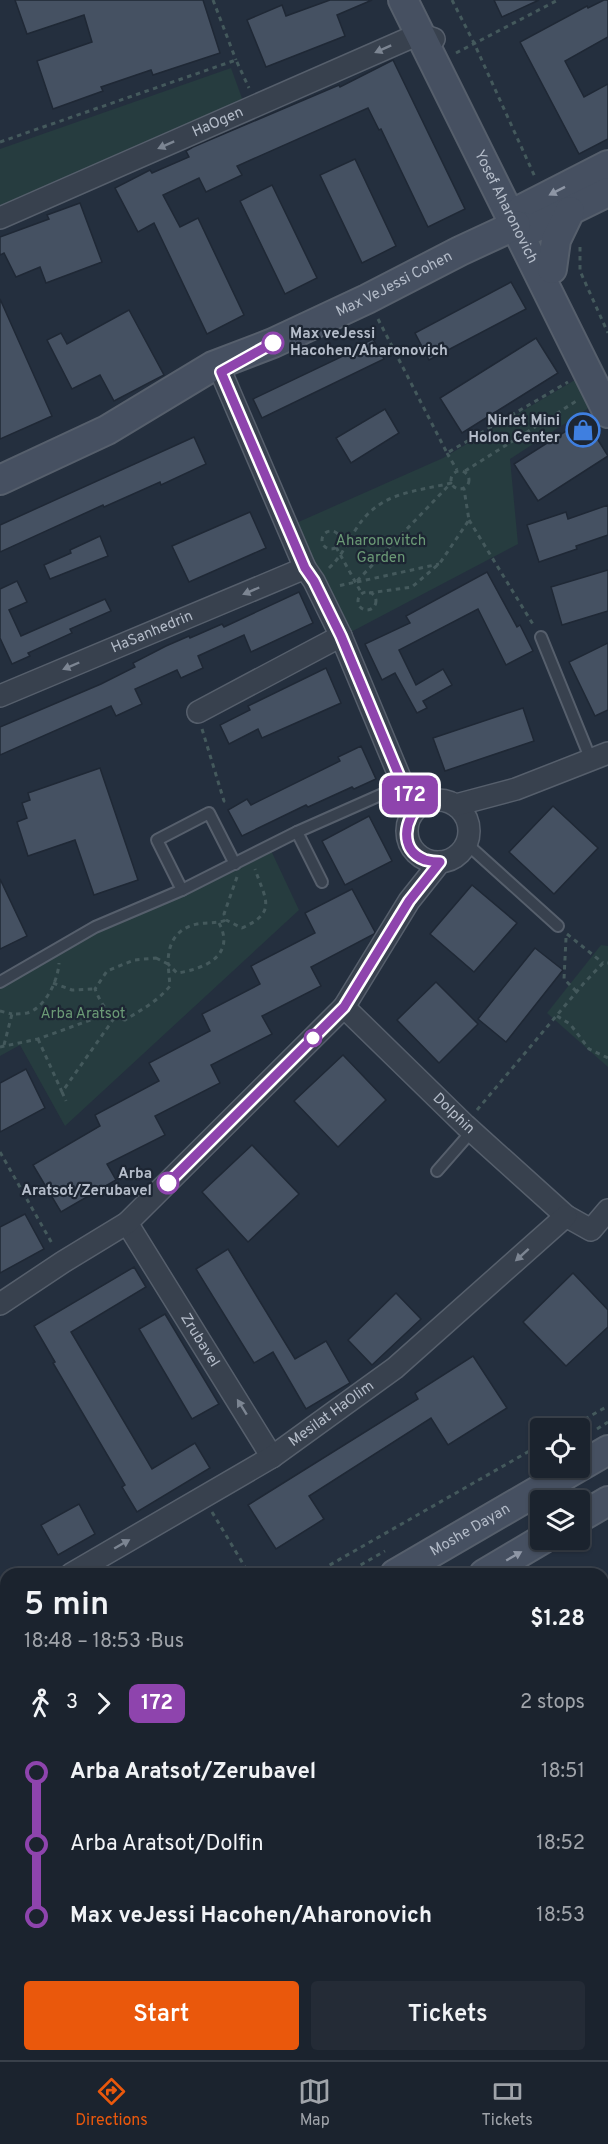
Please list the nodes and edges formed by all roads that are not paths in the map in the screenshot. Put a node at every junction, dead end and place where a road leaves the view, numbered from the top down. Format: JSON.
{"nodes":[{"id":1,"x":403,"y":0,"type":"edge"},
{"id":2,"x":418,"y":0,"type":"edge"},
{"id":3,"x":434,"y":44,"type":"junction"},
{"id":4,"x":608,"y":165,"type":"edge"},
{"id":5,"x":608,"y":192,"type":"edge"},
{"id":6,"x":540,"y":217,"type":"junction"},
{"id":7,"x":0,"y":218,"type":"edge"},
{"id":8,"x":217,"y":369,"type":"junction"},
{"id":9,"x":601,"y":382,"type":"edge"},
{"id":10,"x":0,"y":480,"type":"edge"},
{"id":11,"x":312,"y":580,"type":"junction"},
{"id":12,"x":341,"y":636,"type":"junction"},
{"id":13,"x":541,"y":637,"type":"road end"},
{"id":14,"x":0,"y":696,"type":"edge"},
{"id":15,"x":198,"y":712,"type":"road end"},
{"id":16,"x":599,"y":756,"type":"edge"},
{"id":17,"x":403,"y":785,"type":"junction"},
{"id":18,"x":516,"y":789,"type":"junction"},
{"id":19,"x":422,"y":803,"type":"junction"},
{"id":20,"x":456,"y":805,"type":"junction"},
{"id":21,"x":297,"y":832,"type":"junction"},
{"id":22,"x":467,"y":834,"type":"junction"},
{"id":23,"x":415,"y":853,"type":"junction"},
{"id":24,"x":242,"y":860,"type":"junction"},
{"id":25,"x":440,"y":862,"type":"junction"},
{"id":26,"x":322,"y":882,"type":"dead end"},
{"id":27,"x":182,"y":890,"type":"junction"},
{"id":28,"x":409,"y":901,"type":"junction"},
{"id":29,"x":558,"y":926,"type":"dead end"},
{"id":30,"x":0,"y":982,"type":"edge"},
{"id":31,"x":344,"y":1007,"type":"junction"},
{"id":32,"x":468,"y":1128,"type":"junction"},
{"id":33,"x":438,"y":1171,"type":"dead end"},
{"id":34,"x":608,"y":1210,"type":"edge"},
{"id":35,"x":566,"y":1216,"type":"junction"},
{"id":36,"x":128,"y":1223,"type":"junction"},
{"id":37,"x":0,"y":1304,"type":"edge"},
{"id":38,"x":608,"y":1450,"type":"edge"},
{"id":39,"x":272,"y":1457,"type":"junction"},
{"id":40,"x":608,"y":1502,"type":"edge"},
{"id":41,"x":590,"y":1512,"type":"edge"},
{"id":42,"x":530,"y":1547,"type":"edge"},
{"id":43,"x":81,"y":1568,"type":"edge"},
{"id":44,"x":405,"y":1568,"type":"edge"},
{"id":45,"x":494,"y":1568,"type":"edge"}],
"edges":[{"from":1,"to":3,"type":"street","name":"Yosef Aharonovich"},
{"from":2,"to":3,"type":"street","name":"Yosef Aharonovich"},
{"from":3,"to":6,"type":"street","name":"Yosef Aharonovich"},
{"from":3,"to":7,"type":"street","name":"HaOgen","one_way":true},
{"from":4,"to":6,"type":"street","one_way":true},
{"from":5,"to":6,"type":"street"},
{"from":6,"to":8,"type":"street","name":"Max VeJessi Cohen"},
{"from":6,"to":9,"type":"street","name":"Yosef Aharonovich"},
{"from":6,"to":9,"type":"street","name":"Yosef Aharonovich"},
{"from":8,"to":10,"type":"street","name":"Max VeJessi Cohen"},
{"from":8,"to":11,"type":"street"},
{"from":11,"to":12,"type":"street"},
{"from":11,"to":14,"type":"street","name":"HaSanhedrin","one_way":true},
{"from":12,"to":15,"type":"street"},
{"from":12,"to":17,"type":"street"},
{"from":13,"to":16,"type":"lane"},
{"from":16,"to":18,"type":"street"},
{"from":17,"to":19,"type":"street"},
{"from":17,"to":21,"type":"lane"},
{"from":18,"to":20,"type":"street"},
{"from":18,"to":22,"type":"street"},
{"from":19,"to":20,"type":"street"},
{"from":19,"to":23,"type":"street"},
{"from":20,"to":22,"type":"street"},
{"from":21,"to":24,"type":"lane"},
{"from":21,"to":26,"type":"lane"},
{"from":22,"to":25,"type":"street"},
{"from":22,"to":29,"type":"lane"},
{"from":23,"to":25,"type":"street"},
{"from":23,"to":28,"type":"street"},
{"from":24,"to":27,"type":"lane"},
{"from":24,"to":27,"type":"lane"},
{"from":25,"to":28,"type":"street"},
{"from":27,"to":30,"type":"lane"},
{"from":28,"to":31,"type":"street"},
{"from":31,"to":32,"type":"street","name":"Dolphin"},
{"from":31,"to":36,"type":"street"},
{"from":32,"to":33,"type":"lane"},
{"from":32,"to":35,"type":"street","name":"Dolphin"},
{"from":34,"to":35,"type":"street","name":"Dolphin"},
{"from":35,"to":39,"type":"street","name":"Mesilat HaOlim","one_way":true},
{"from":36,"to":37,"type":"street"},
{"from":39,"to":36,"type":"street","name":"Zrubavel","one_way":true},
{"from":38,"to":44,"type":"street","name":"Moshe Dayan"},
{"from":43,"to":39,"type":"street","name":"Mesilat HaOlim","one_way":true},
{"from":40,"to":41,"type":"street"},
{"from":45,"to":42,"type":"street","one_way":true}]}
